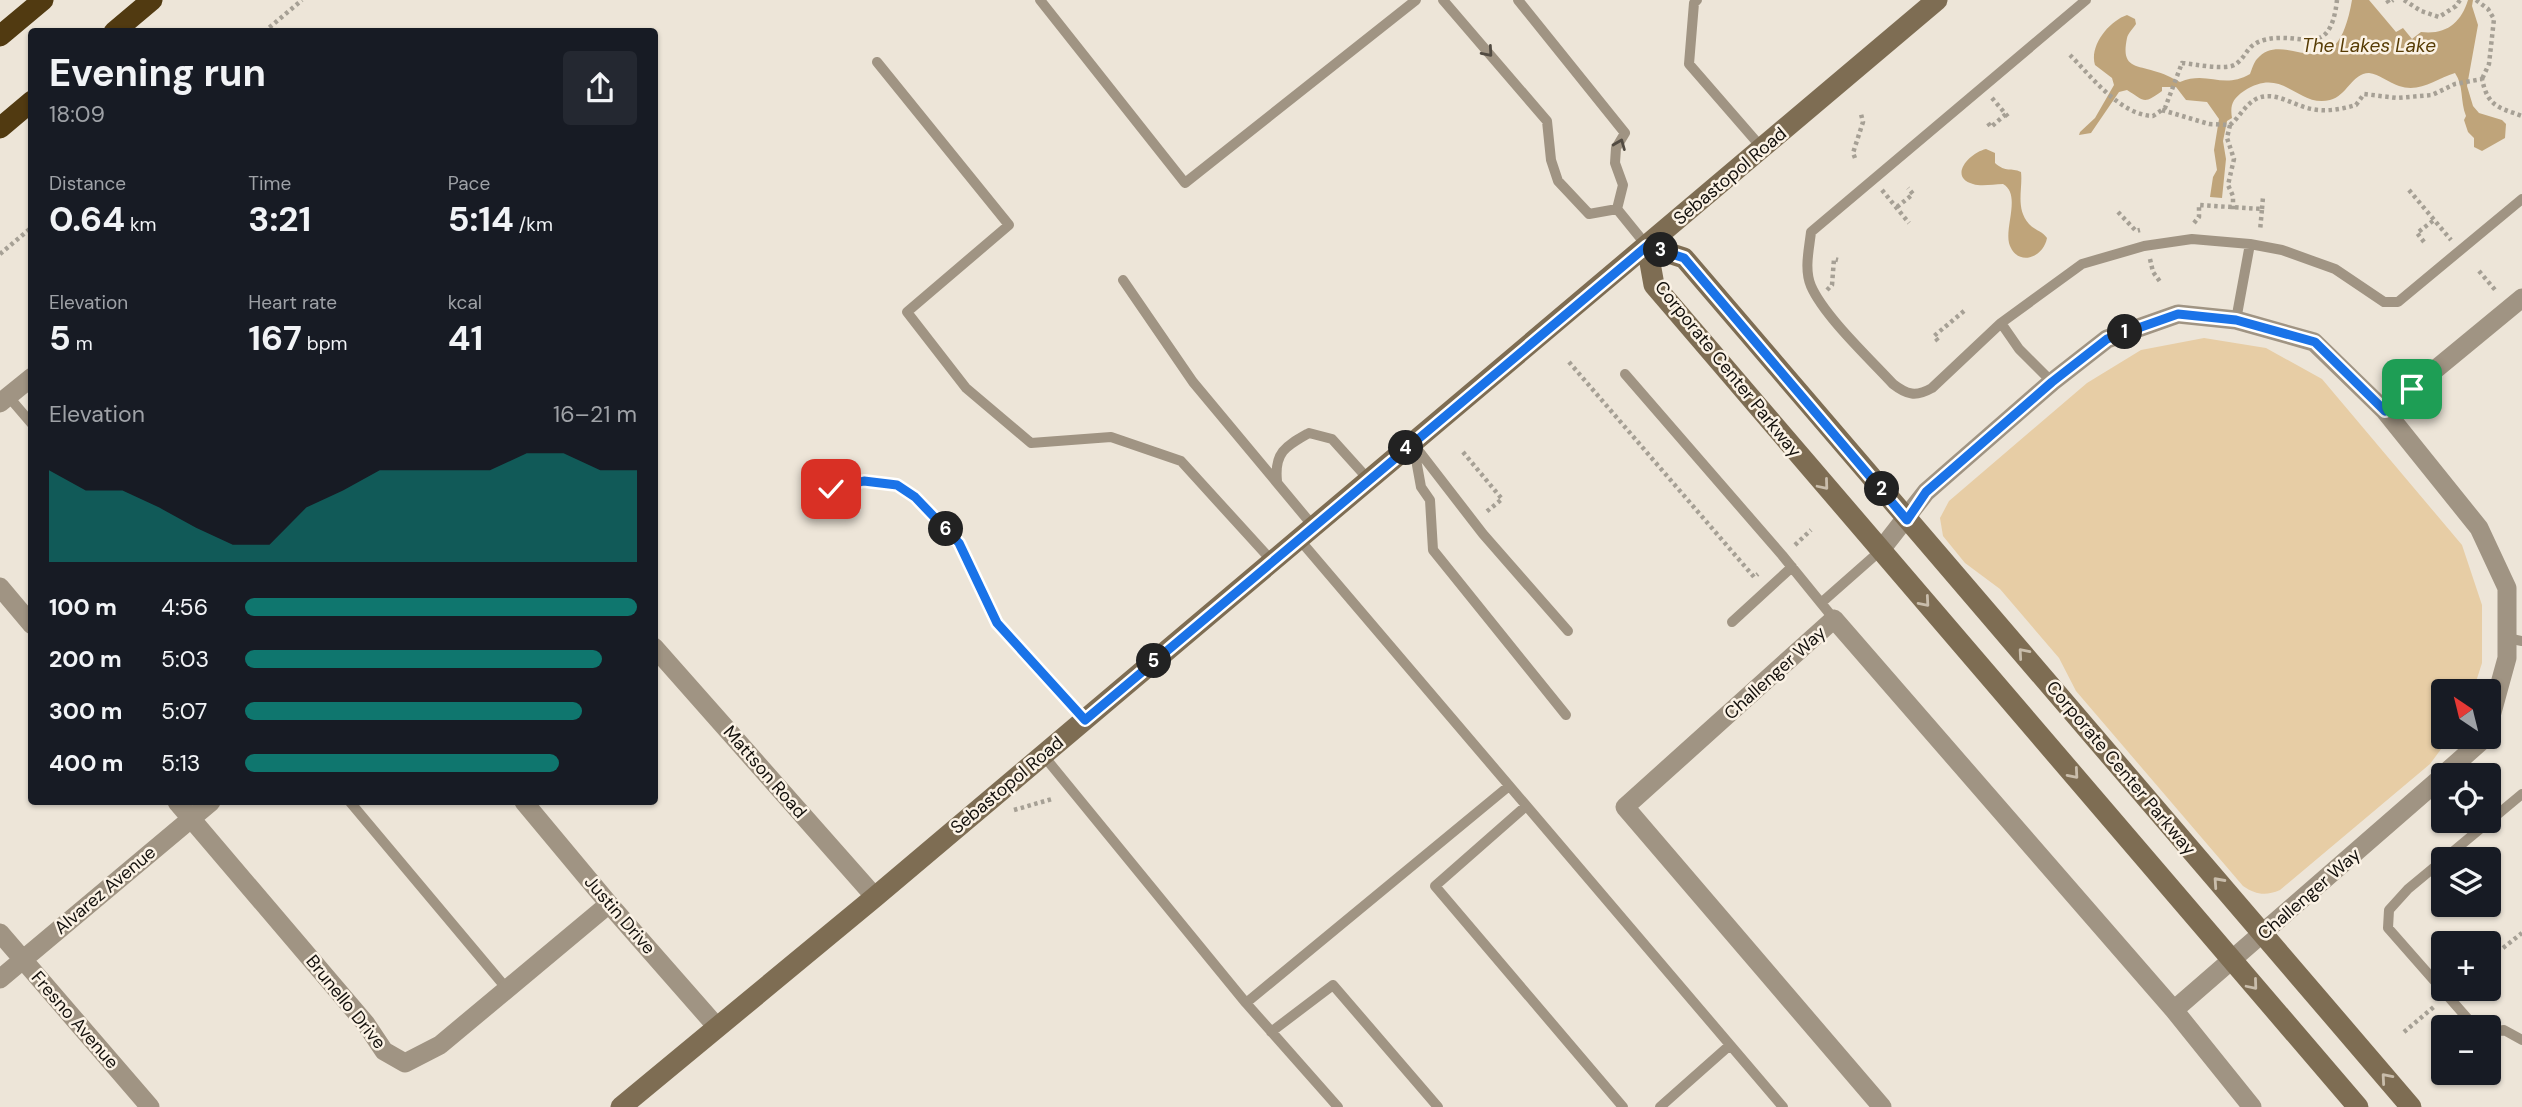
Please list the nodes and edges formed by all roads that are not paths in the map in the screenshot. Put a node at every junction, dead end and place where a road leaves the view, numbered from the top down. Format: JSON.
{"nodes":[{"id":1,"x":43,"y":0,"type":"edge"},
{"id":2,"x":152,"y":0,"type":"edge"},
{"id":3,"x":1040,"y":0,"type":"edge"},
{"id":4,"x":1443,"y":0,"type":"edge"},
{"id":5,"x":1518,"y":0,"type":"edge"},
{"id":6,"x":1697,"y":0,"type":"edge"},
{"id":7,"x":1937,"y":0,"type":"edge"},
{"id":8,"x":2086,"y":0,"type":"edge"},
{"id":9,"x":1407,"y":2,"type":"edge"},
{"id":10,"x":119,"y":28,"type":"edge"},
{"id":11,"x":0,"y":36,"type":"edge"},
{"id":12,"x":877,"y":62,"type":"dead end"},
{"id":13,"x":28,"y":104,"type":"edge"},
{"id":14,"x":0,"y":128,"type":"edge"},
{"id":15,"x":1762,"y":148,"type":"junction"},
{"id":16,"x":2522,"y":199,"type":"edge"},
{"id":17,"x":1617,"y":209,"type":"junction"},
{"id":18,"x":2250,"y":244,"type":"junction"},
{"id":19,"x":1647,"y":246,"type":"junction"},
{"id":20,"x":1122,"y":281,"type":"dead end"},
{"id":21,"x":2522,"y":298,"type":"edge"},
{"id":22,"x":2236,"y":320,"type":"junction"},
{"id":23,"x":2000,"y":323,"type":"junction"},
{"id":24,"x":1625,"y":374,"type":"dead end"},
{"id":25,"x":28,"y":380,"type":"edge"},
{"id":26,"x":2052,"y":382,"type":"junction"},
{"id":27,"x":4,"y":400,"type":"edge"},
{"id":28,"x":2385,"y":411,"type":"junction"},
{"id":29,"x":28,"y":421,"type":"edge"},
{"id":30,"x":1413,"y":443,"type":"junction"},
{"id":31,"x":1369,"y":480,"type":"junction"},
{"id":32,"x":1277,"y":481,"type":"junction"},
{"id":33,"x":831,"y":489,"type":"dead end"},
{"id":34,"x":1907,"y":520,"type":"junction"},
{"id":35,"x":1306,"y":532,"type":"junction"},
{"id":36,"x":1880,"y":551,"type":"junction"},
{"id":37,"x":1272,"y":561,"type":"junction"},
{"id":38,"x":1792,"y":568,"type":"junction"},
{"id":39,"x":0,"y":587,"type":"edge"},
{"id":40,"x":1821,"y":603,"type":"junction"},
{"id":41,"x":28,"y":620,"type":"edge"},
{"id":42,"x":1834,"y":620,"type":"junction"},
{"id":43,"x":1732,"y":622,"type":"dead end"},
{"id":44,"x":1568,"y":632,"type":"dead end"},
{"id":45,"x":2514,"y":639,"type":"edge"},
{"id":46,"x":658,"y":652,"type":"edge"},
{"id":47,"x":2501,"y":680,"type":"edge"},
{"id":48,"x":1566,"y":715,"type":"dead end"},
{"id":49,"x":1085,"y":720,"type":"junction"},
{"id":50,"x":2472,"y":749,"type":"edge"},
{"id":51,"x":1042,"y":755,"type":"junction"},
{"id":52,"x":2457,"y":763,"type":"edge"},
{"id":53,"x":1509,"y":786,"type":"junction"},
{"id":54,"x":2431,"y":786,"type":"edge"},
{"id":55,"x":2522,"y":794,"type":"edge"},
{"id":56,"x":180,"y":805,"type":"edge"},
{"id":57,"x":207,"y":805,"type":"edge"},
{"id":58,"x":354,"y":805,"type":"edge"},
{"id":59,"x":526,"y":805,"type":"edge"},
{"id":60,"x":1526,"y":806,"type":"junction"},
{"id":61,"x":191,"y":818,"type":"junction"},
{"id":62,"x":2459,"y":847,"type":"edge"},
{"id":63,"x":2431,"y":871,"type":"edge"},
{"id":64,"x":875,"y":897,"type":"junction"},
{"id":65,"x":609,"y":904,"type":"junction"},
{"id":66,"x":0,"y":933,"type":"edge"},
{"id":67,"x":2264,"y":933,"type":"junction"},
{"id":68,"x":22,"y":959,"type":"junction"},
{"id":69,"x":2233,"y":961,"type":"junction"},
{"id":70,"x":0,"y":979,"type":"edge"},
{"id":71,"x":508,"y":989,"type":"junction"},
{"id":72,"x":1246,"y":1003,"type":"junction"},
{"id":73,"x":2174,"y":1010,"type":"junction"},
{"id":74,"x":2464,"y":1015,"type":"edge"},
{"id":75,"x":717,"y":1027,"type":"junction"},
{"id":76,"x":1271,"y":1031,"type":"junction"},
{"id":77,"x":2501,"y":1031,"type":"edge"},
{"id":78,"x":2522,"y":1040,"type":"edge"},
{"id":79,"x":1730,"y":1045,"type":"junction"},
{"id":80,"x":150,"y":1107,"type":"edge"},
{"id":81,"x":621,"y":1107,"type":"edge"},
{"id":82,"x":1338,"y":1107,"type":"edge"},
{"id":83,"x":1438,"y":1107,"type":"edge"},
{"id":84,"x":1623,"y":1107,"type":"edge"},
{"id":85,"x":1660,"y":1107,"type":"edge"},
{"id":86,"x":1783,"y":1107,"type":"edge"},
{"id":87,"x":1882,"y":1107,"type":"edge"},
{"id":88,"x":2252,"y":1107,"type":"edge"},
{"id":89,"x":2358,"y":1107,"type":"edge"},
{"id":90,"x":2411,"y":1107,"type":"edge"}],
"edges":[{"from":1,"to":11,"type":"highway"},
{"from":2,"to":10,"type":"highway"},
{"from":3,"to":9,"type":"lane"},
{"from":4,"to":17,"type":"lane","one_way":true},
{"from":17,"to":5,"type":"lane","one_way":true},
{"from":6,"to":15,"type":"lane"},
{"from":7,"to":15,"type":"street","name":"Sebastopol Road"},
{"from":8,"to":23,"type":"lane"},
{"from":12,"to":37,"type":"lane"},
{"from":13,"to":14,"type":"highway"},
{"from":15,"to":19,"type":"street","name":"Sebastopol Road"},
{"from":16,"to":18,"type":"lane"},
{"from":17,"to":19,"type":"lane"},
{"from":18,"to":22,"type":"lane"},
{"from":18,"to":23,"type":"lane"},
{"from":19,"to":30,"type":"street","name":"Sebastopol Road"},
{"from":19,"to":34,"type":"street","name":"Corporate Center Parkway"},
{"from":19,"to":36,"type":"street","name":"Corporate Center Parkway","one_way":true},
{"from":20,"to":32,"type":"lane"},
{"from":21,"to":28,"type":"street"},
{"from":22,"to":26,"type":"street"},
{"from":22,"to":28,"type":"street"},
{"from":23,"to":26,"type":"lane"},
{"from":24,"to":38,"type":"lane"},
{"from":25,"to":27,"type":"street"},
{"from":26,"to":34,"type":"street"},
{"from":27,"to":29,"type":"lane"},
{"from":28,"to":45,"type":"street"},
{"from":30,"to":31,"type":"street","name":"Sebastopol Road"},
{"from":30,"to":44,"type":"lane"},
{"from":30,"to":48,"type":"lane"},
{"from":31,"to":32,"type":"lane"},
{"from":31,"to":35,"type":"street","name":"Sebastopol Road"},
{"from":32,"to":35,"type":"lane"},
{"from":33,"to":49,"type":"lane"},
{"from":34,"to":36,"type":"street"},
{"from":67,"to":34,"type":"street","name":"Corporate Center Parkway","one_way":true},
{"from":35,"to":37,"type":"street","name":"Sebastopol Road"},
{"from":35,"to":53,"type":"lane"},
{"from":36,"to":40,"type":"lane"},
{"from":36,"to":69,"type":"street","name":"Corporate Center Parkway","one_way":true},
{"from":37,"to":49,"type":"street","name":"Sebastopol Road"},
{"from":38,"to":40,"type":"lane"},
{"from":38,"to":43,"type":"lane"},
{"from":39,"to":41,"type":"street"},
{"from":40,"to":42,"type":"lane"},
{"from":42,"to":73,"type":"street","name":"Challenger Way"},
{"from":42,"to":87,"type":"street","name":"Challenger Way"},
{"from":45,"to":47,"type":"street"},
{"from":46,"to":64,"type":"street","name":"Mattson Road"},
{"from":49,"to":51,"type":"street","name":"Sebastopol Road"},
{"from":50,"to":52,"type":"street","name":"Challenger Way"},
{"from":51,"to":64,"type":"street","name":"Sebastopol Road"},
{"from":51,"to":72,"type":"lane"},
{"from":53,"to":60,"type":"lane"},
{"from":53,"to":72,"type":"lane"},
{"from":54,"to":67,"type":"street","name":"Challenger Way"},
{"from":55,"to":62,"type":"lane"},
{"from":56,"to":61,"type":"street","name":"Brunello Drive"},
{"from":57,"to":61,"type":"street","name":"Alvarez Avenue"},
{"from":58,"to":71,"type":"lane"},
{"from":59,"to":65,"type":"street","name":"Justin Drive"},
{"from":60,"to":79,"type":"lane"},
{"from":60,"to":84,"type":"lane"},
{"from":61,"to":68,"type":"street","name":"Alvarez Avenue"},
{"from":61,"to":71,"type":"street","name":"Brunello Drive"},
{"from":63,"to":74,"type":"lane"},
{"from":64,"to":75,"type":"street","name":"Sebastopol Road"},
{"from":65,"to":71,"type":"street","name":"Brunello Drive"},
{"from":65,"to":75,"type":"street","name":"Justin Drive"},
{"from":66,"to":68,"type":"street","name":"Fresno Avenue"},
{"from":67,"to":69,"type":"street","name":"Challenger Way"},
{"from":90,"to":67,"type":"street","name":"Corporate Center Parkway","one_way":true},
{"from":68,"to":70,"type":"street","name":"Alvarez Avenue"},
{"from":68,"to":80,"type":"street","name":"Fresno Avenue"},
{"from":69,"to":73,"type":"street","name":"Challenger Way"},
{"from":69,"to":89,"type":"street","name":"Corporate Center Parkway","one_way":true},
{"from":72,"to":76,"type":"lane"},
{"from":73,"to":88,"type":"street","name":"Challenger Way"},
{"from":75,"to":81,"type":"street","name":"Sebastopol Road"},
{"from":76,"to":82,"type":"lane"},
{"from":76,"to":83,"type":"lane"},
{"from":77,"to":78,"type":"lane"},
{"from":79,"to":85,"type":"lane"},
{"from":79,"to":86,"type":"lane"}]}
